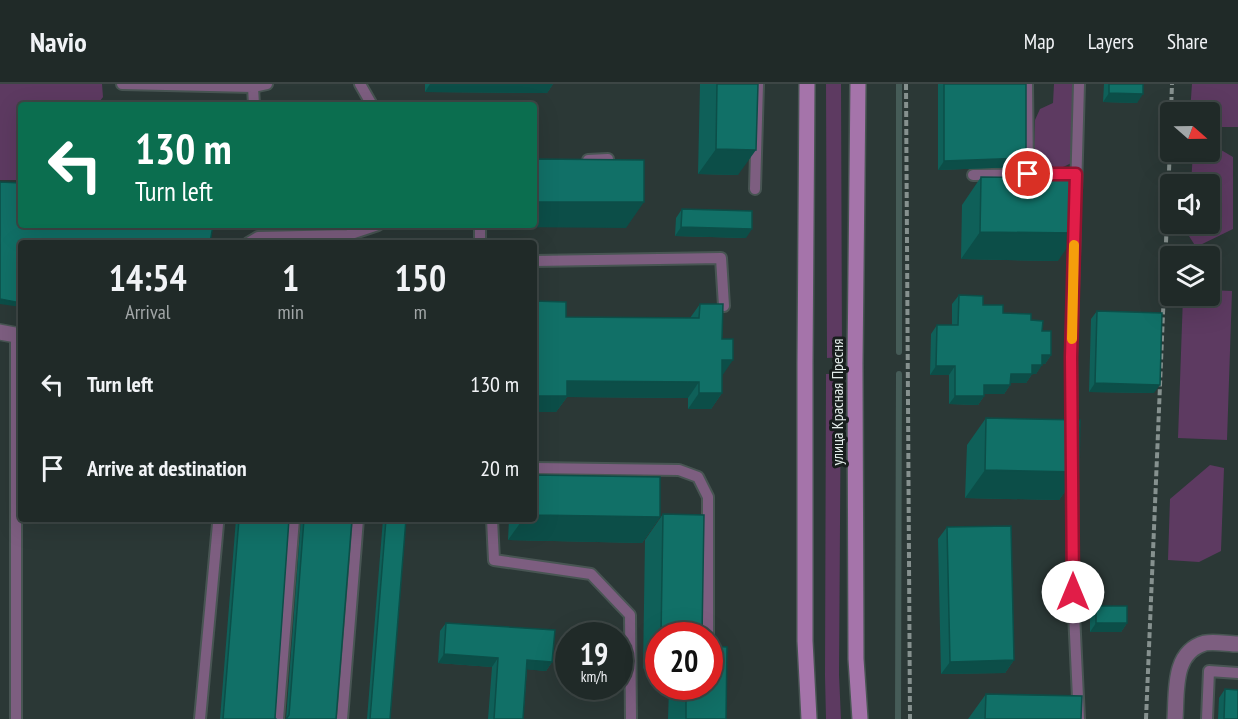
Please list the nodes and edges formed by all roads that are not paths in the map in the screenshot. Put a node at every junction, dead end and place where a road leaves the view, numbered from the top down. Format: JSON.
{"nodes":[{"id":1,"x":122,"y":84,"type":"edge"},
{"id":2,"x":267,"y":84,"type":"edge"},
{"id":3,"x":360,"y":84,"type":"edge"},
{"id":4,"x":758,"y":84,"type":"edge"},
{"id":5,"x":807,"y":84,"type":"edge"},
{"id":6,"x":858,"y":84,"type":"edge"},
{"id":7,"x":1028,"y":84,"type":"edge"},
{"id":8,"x":1079,"y":84,"type":"edge"},
{"id":9,"x":253,"y":87,"type":"junction"},
{"id":10,"x":254,"y":102,"type":"edge"},
{"id":11,"x":370,"y":102,"type":"edge"},
{"id":12,"x":608,"y":159,"type":"edge"},
{"id":13,"x":576,"y":160,"type":"edge"},
{"id":14,"x":1028,"y":174,"type":"junction"},
{"id":15,"x":1076,"y":174,"type":"junction"},
{"id":16,"x":973,"y":175,"type":"dead end"},
{"id":17,"x":755,"y":189,"type":"dead end"},
{"id":18,"x":258,"y":228,"type":"edge"},
{"id":19,"x":369,"y":228,"type":"edge"},
{"id":20,"x":258,"y":237,"type":"junction"},
{"id":21,"x":253,"y":240,"type":"edge"},
{"id":22,"x":537,"y":261,"type":"edge"},
{"id":23,"x":724,"y":306,"type":"edge"},
{"id":24,"x":0,"y":332,"type":"edge"},
{"id":25,"x":18,"y":335,"type":"edge"},
{"id":26,"x":537,"y":468,"type":"edge"},
{"id":27,"x":294,"y":522,"type":"edge"},
{"id":28,"x":358,"y":522,"type":"edge"},
{"id":29,"x":492,"y":522,"type":"edge"},
{"id":30,"x":218,"y":524,"type":"dead end"},
{"id":31,"x":708,"y":622,"type":"edge"},
{"id":32,"x":1238,"y":644,"type":"edge"},
{"id":33,"x":1238,"y":673,"type":"edge"},
{"id":34,"x":16,"y":719,"type":"edge"},
{"id":35,"x":200,"y":719,"type":"edge"},
{"id":36,"x":278,"y":719,"type":"edge"},
{"id":37,"x":342,"y":719,"type":"edge"},
{"id":38,"x":631,"y":719,"type":"edge"},
{"id":39,"x":809,"y":719,"type":"edge"},
{"id":40,"x":860,"y":719,"type":"edge"},
{"id":41,"x":1078,"y":719,"type":"edge"},
{"id":42,"x":1175,"y":719,"type":"edge"},
{"id":43,"x":1207,"y":719,"type":"edge"}],
"edges":[{"from":1,"to":9,"type":"lane"},
{"from":2,"to":9,"type":"lane"},
{"from":3,"to":11,"type":"lane"},
{"from":4,"to":17,"type":"lane"},
{"from":5,"to":39,"type":"street","name":"улица Красная Пресня"},
{"from":6,"to":40,"type":"street","name":"улица Красная Пресня"},
{"from":7,"to":14,"type":"lane"},
{"from":8,"to":15,"type":"lane"},
{"from":9,"to":10,"type":"lane"},
{"from":12,"to":13,"type":"lane"},
{"from":14,"to":15,"type":"lane"},
{"from":14,"to":16,"type":"lane"},
{"from":15,"to":41,"type":"lane"},
{"from":18,"to":20,"type":"lane"},
{"from":19,"to":20,"type":"lane"},
{"from":20,"to":21,"type":"lane"},
{"from":22,"to":23,"type":"lane"},
{"from":24,"to":25,"type":"street"},
{"from":25,"to":34,"type":"lane"},
{"from":26,"to":31,"type":"lane"},
{"from":27,"to":36,"type":"lane"},
{"from":28,"to":37,"type":"lane"},
{"from":29,"to":38,"type":"lane"},
{"from":30,"to":35,"type":"lane"},
{"from":32,"to":42,"type":"street"},
{"from":33,"to":43,"type":"lane"}]}
